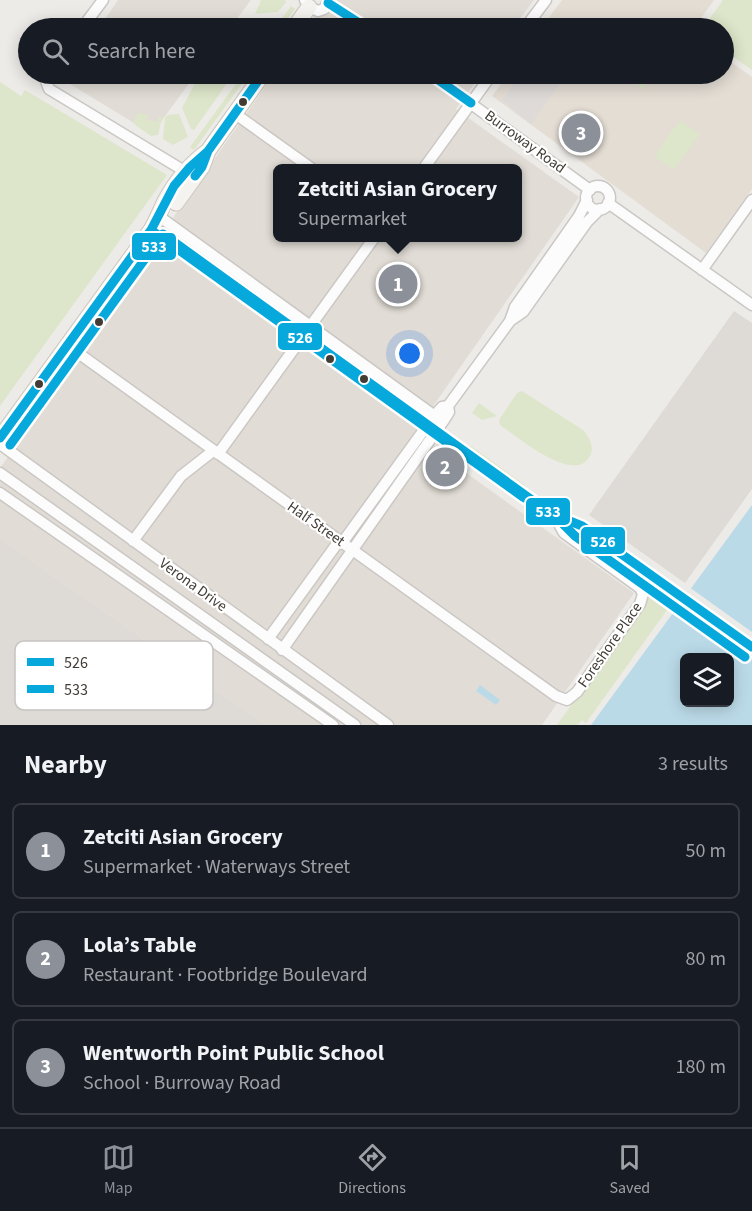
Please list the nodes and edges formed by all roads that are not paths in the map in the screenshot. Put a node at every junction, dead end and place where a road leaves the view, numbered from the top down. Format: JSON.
{"nodes":[{"id":1,"x":103,"y":0,"type":"edge"},
{"id":2,"x":546,"y":0,"type":"edge"},
{"id":3,"x":329,"y":2,"type":"edge"},
{"id":4,"x":307,"y":4,"type":"edge"},
{"id":5,"x":90,"y":18,"type":"edge"},
{"id":6,"x":299,"y":18,"type":"edge"},
{"id":7,"x":352,"y":18,"type":"edge"},
{"id":8,"x":532,"y":18,"type":"edge"},
{"id":9,"x":46,"y":84,"type":"edge"},
{"id":10,"x":256,"y":84,"type":"edge"},
{"id":11,"x":444,"y":84,"type":"edge"},
{"id":12,"x":485,"y":84,"type":"edge"},
{"id":13,"x":471,"y":103,"type":"junction"},
{"id":14,"x":234,"y":113,"type":"junction"},
{"id":15,"x":208,"y":151,"type":"junction"},
{"id":16,"x":304,"y":164,"type":"edge"},
{"id":17,"x":427,"y":164,"type":"edge"},
{"id":18,"x":186,"y":172,"type":"junction"},
{"id":19,"x":588,"y":195,"type":"junction"},
{"id":20,"x":752,"y":201,"type":"edge"},
{"id":21,"x":604,"y":206,"type":"junction"},
{"id":22,"x":155,"y":224,"type":"junction"},
{"id":23,"x":371,"y":242,"type":"edge"},
{"id":24,"x":702,"y":270,"type":"junction"},
{"id":25,"x":752,"y":305,"type":"edge"},
{"id":26,"x":510,"y":321,"type":"junction"},
{"id":27,"x":311,"y":327,"type":"junction"},
{"id":28,"x":302,"y":338,"type":"junction"},
{"id":29,"x":67,"y":345,"type":"junction"},
{"id":30,"x":439,"y":419,"type":"junction"},
{"id":31,"x":431,"y":430,"type":"junction"},
{"id":32,"x":0,"y":438,"type":"edge"},
{"id":33,"x":0,"y":444,"type":"edge"},
{"id":34,"x":215,"y":453,"type":"junction"},
{"id":35,"x":0,"y":473,"type":"edge"},
{"id":36,"x":0,"y":493,"type":"edge"},
{"id":37,"x":133,"y":541,"type":"junction"},
{"id":38,"x":341,"y":542,"type":"junction"},
{"id":39,"x":352,"y":550,"type":"junction"},
{"id":40,"x":121,"y":559,"type":"junction"},
{"id":41,"x":112,"y":571,"type":"junction"},
{"id":42,"x":268,"y":639,"type":"junction"},
{"id":43,"x":212,"y":641,"type":"edge"},
{"id":44,"x":213,"y":642,"type":"edge"},
{"id":45,"x":282,"y":650,"type":"junction"},
{"id":46,"x":265,"y":661,"type":"junction"},
{"id":47,"x":257,"y":673,"type":"junction"},
{"id":48,"x":567,"y":700,"type":"joint"},
{"id":49,"x":333,"y":725,"type":"edge"},
{"id":50,"x":355,"y":725,"type":"edge"},
{"id":51,"x":388,"y":725,"type":"edge"}],
"edges":[{"from":1,"to":5,"type":"street"},
{"from":2,"to":8,"type":"street"},
{"from":3,"to":4,"type":"street"},
{"from":3,"to":7,"type":"street"},
{"from":4,"to":6,"type":"street"},
{"from":9,"to":18,"type":"street"},
{"from":10,"to":14,"type":"street"},
{"from":11,"to":13,"type":"street","name":"Burroway Road"},
{"from":12,"to":13,"type":"street"},
{"from":13,"to":17,"type":"street"},
{"from":13,"to":19,"type":"street","name":"Burroway Road"},
{"from":14,"to":15,"type":"street"},
{"from":14,"to":16,"type":"street"},
{"from":15,"to":18,"type":"street"},
{"from":15,"to":22,"type":"street"},
{"from":18,"to":22,"type":"street"},
{"from":19,"to":21,"type":"street"},
{"from":19,"to":21,"type":"street"},
{"from":19,"to":26,"type":"street"},
{"from":20,"to":24,"type":"street"},
{"from":21,"to":24,"type":"street"},
{"from":21,"to":26,"type":"street"},
{"from":22,"to":27,"type":"street"},
{"from":22,"to":28,"type":"street"},
{"from":22,"to":29,"type":"street"},
{"from":23,"to":27,"type":"street"},
{"from":24,"to":25,"type":"street"},
{"from":26,"to":30,"type":"street"},
{"from":27,"to":28,"type":"street"},
{"from":27,"to":30,"type":"street"},
{"from":28,"to":31,"type":"street"},
{"from":28,"to":34,"type":"street"},
{"from":29,"to":32,"type":"street"},
{"from":29,"to":34,"type":"street","name":"Half Street"},
{"from":30,"to":31,"type":"street"},
{"from":31,"to":38,"type":"street"},
{"from":31,"to":39,"type":"street"},
{"from":31,"to":48,"type":"street","name":"Foreshore Place"},
{"from":33,"to":37,"type":"street","name":"Verona Drive"},
{"from":34,"to":37,"type":"street"},
{"from":34,"to":38,"type":"street","name":"Half Street"},
{"from":35,"to":40,"type":"street","name":"Verona Drive"},
{"from":36,"to":41,"type":"street"},
{"from":37,"to":42,"type":"street","name":"Verona Drive"},
{"from":38,"to":39,"type":"street","name":"Half Street"},
{"from":38,"to":42,"type":"street"},
{"from":39,"to":45,"type":"street"},
{"from":39,"to":48,"type":"street","name":"Half Street"},
{"from":40,"to":41,"type":"street"},
{"from":40,"to":46,"type":"street","name":"Verona Drive"},
{"from":41,"to":43,"type":"street"},
{"from":42,"to":45,"type":"street","name":"Verona Drive"},
{"from":44,"to":47,"type":"street"},
{"from":45,"to":51,"type":"street","name":"Verona Drive"},
{"from":46,"to":47,"type":"street"},
{"from":46,"to":50,"type":"street","name":"Verona Drive"},
{"from":47,"to":49,"type":"street"}]}
